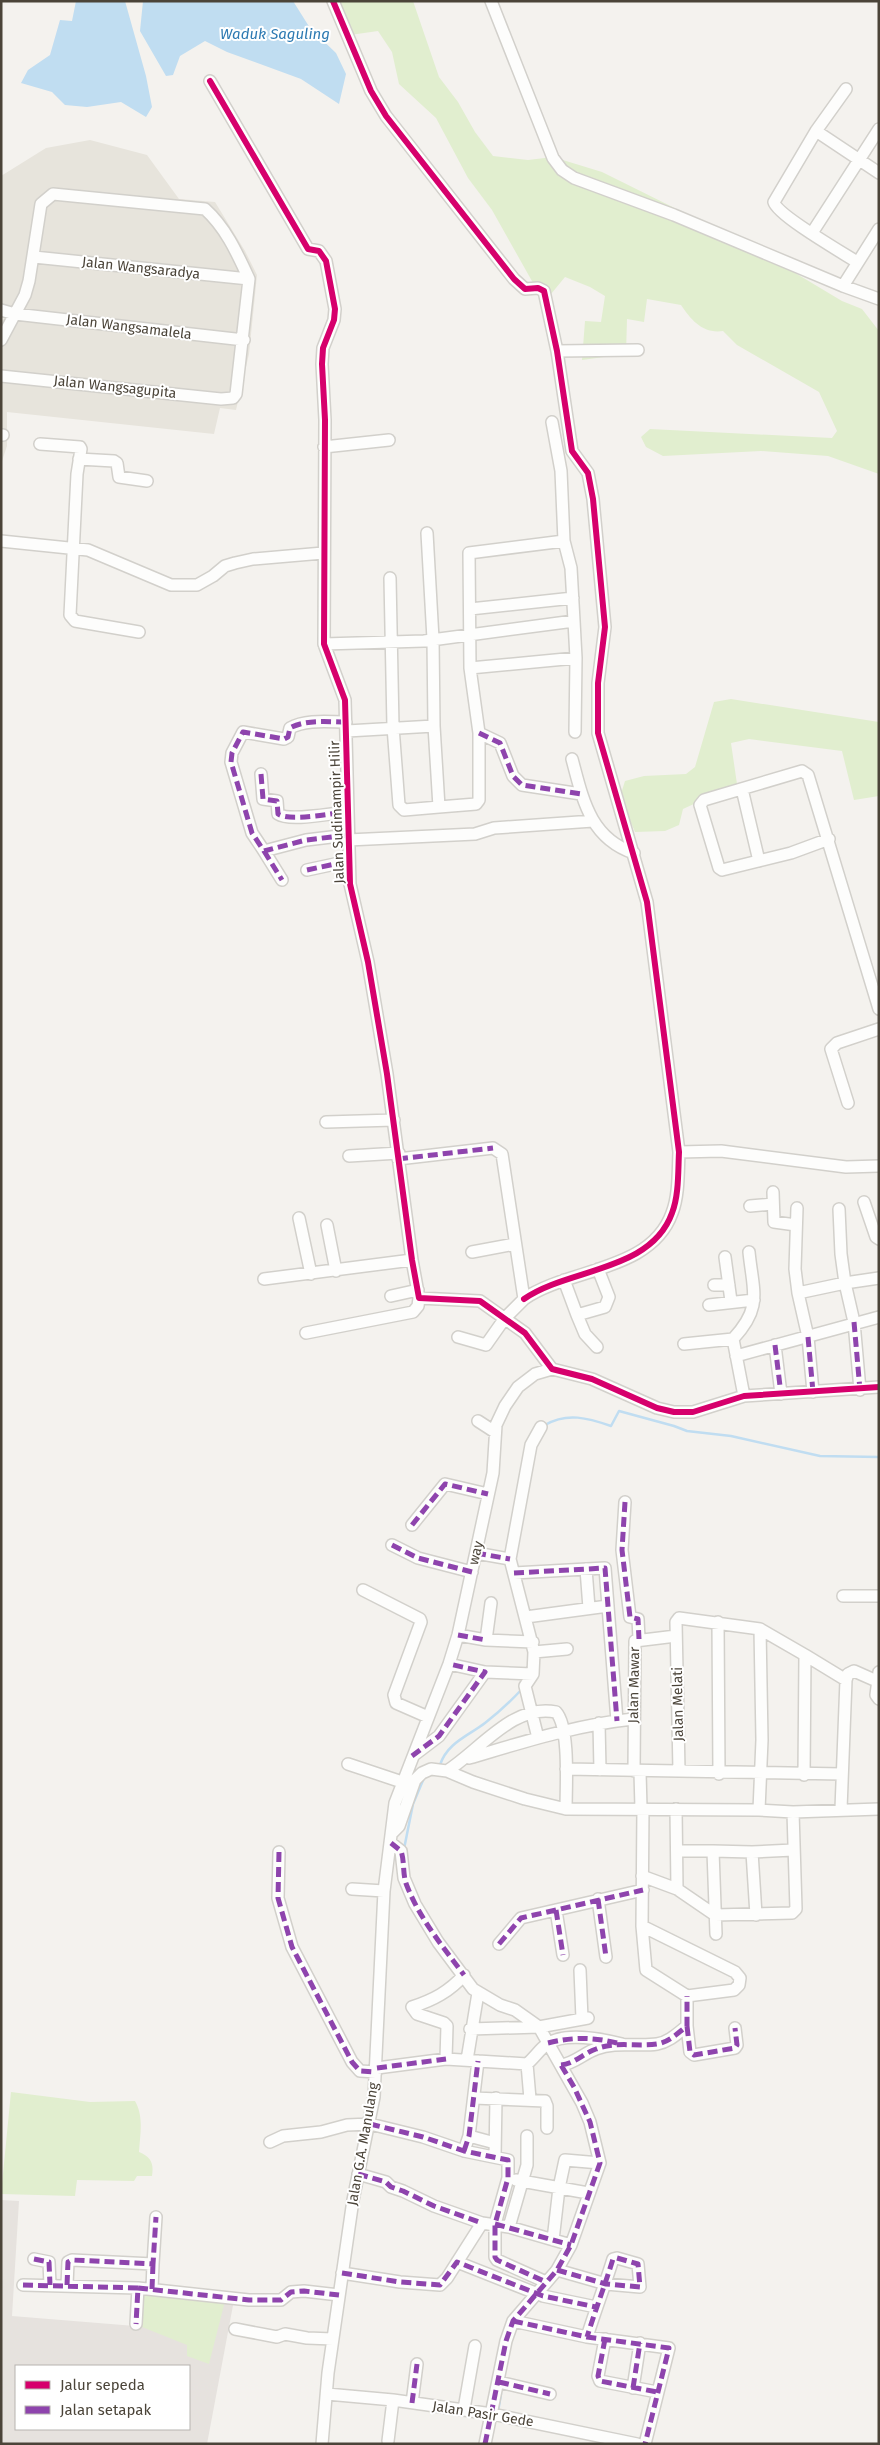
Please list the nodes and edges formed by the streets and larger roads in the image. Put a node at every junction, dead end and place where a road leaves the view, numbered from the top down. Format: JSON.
{"nodes":[{"id":1,"x":333,"y":1,"type":"edge"},
{"id":2,"x":491,"y":1,"type":"edge"},
{"id":3,"x":210,"y":81,"type":"dead end"},
{"id":4,"x":846,"y":89,"type":"dead end"},
{"id":5,"x":879,"y":129,"type":"edge"},
{"id":6,"x":816,"y":131,"type":"junction"},
{"id":7,"x":858,"y":161,"type":"junction"},
{"id":8,"x":879,"y":173,"type":"edge"},
{"id":9,"x":879,"y":230,"type":"edge"},
{"id":10,"x":812,"y":233,"type":"junction"},
{"id":11,"x":34,"y":256,"type":"junction"},
{"id":12,"x":857,"y":262,"type":"junction"},
{"id":13,"x":249,"y":279,"type":"junction"},
{"id":14,"x":843,"y":286,"type":"junction"},
{"id":15,"x":879,"y":299,"type":"edge"},
{"id":16,"x":1,"y":310,"type":"edge"},
{"id":17,"x":15,"y":314,"type":"junction"},
{"id":18,"x":1,"y":340,"type":"edge"},
{"id":19,"x":244,"y":340,"type":"junction"},
{"id":20,"x":557,"y":350,"type":"junction"},
{"id":21,"x":638,"y":350,"type":"dead end"},
{"id":22,"x":1,"y":376,"type":"edge"},
{"id":23,"x":552,"y":422,"type":"dead end"},
{"id":24,"x":388,"y":440,"type":"dead end"},
{"id":25,"x":40,"y":444,"type":"dead end"},
{"id":26,"x":324,"y":447,"type":"junction"},
{"id":27,"x":79,"y":460,"type":"junction"},
{"id":28,"x":147,"y":481,"type":"dead end"},
{"id":29,"x":427,"y":533,"type":"dead end"},
{"id":30,"x":1,"y":541,"type":"edge"},
{"id":31,"x":564,"y":541,"type":"junction"},
{"id":32,"x":73,"y":548,"type":"junction"},
{"id":33,"x":324,"y":553,"type":"junction"},
{"id":34,"x":390,"y":578,"type":"dead end"},
{"id":35,"x":573,"y":598,"type":"junction"},
{"id":36,"x":470,"y":609,"type":"junction"},
{"id":37,"x":574,"y":621,"type":"junction"},
{"id":38,"x":139,"y":632,"type":"dead end"},
{"id":39,"x":470,"y":635,"type":"junction"},
{"id":40,"x":433,"y":639,"type":"junction"},
{"id":41,"x":393,"y":643,"type":"junction"},
{"id":42,"x":324,"y":644,"type":"junction"},
{"id":43,"x":576,"y":658,"type":"junction"},
{"id":44,"x":470,"y":668,"type":"junction"},
{"id":45,"x":346,"y":726,"type":"junction"},
{"id":46,"x":434,"y":726,"type":"junction"},
{"id":47,"x":393,"y":727,"type":"junction"},
{"id":48,"x":575,"y":732,"type":"dead end"},
{"id":49,"x":478,"y":733,"type":"junction"},
{"id":50,"x":572,"y":759,"type":"dead end"},
{"id":51,"x":261,"y":774,"type":"dead end"},
{"id":52,"x":742,"y":789,"type":"junction"},
{"id":53,"x":581,"y":794,"type":"junction"},
{"id":54,"x":439,"y":807,"type":"junction"},
{"id":55,"x":348,"y":812,"type":"junction"},
{"id":56,"x":593,"y":821,"type":"junction"},
{"id":57,"x":348,"y":838,"type":"junction"},
{"id":58,"x":829,"y":839,"type":"junction"},
{"id":59,"x":264,"y":851,"type":"junction"},
{"id":60,"x":634,"y":854,"type":"junction"},
{"id":61,"x":350,"y":861,"type":"junction"},
{"id":62,"x":759,"y":861,"type":"junction"},
{"id":63,"x":307,"y":870,"type":"dead end"},
{"id":64,"x":282,"y":880,"type":"dead end"},
{"id":65,"x":879,"y":1009,"type":"edge"},
{"id":66,"x":879,"y":1029,"type":"edge"},
{"id":67,"x":848,"y":1103,"type":"dead end"},
{"id":68,"x":394,"y":1120,"type":"junction"},
{"id":69,"x":326,"y":1122,"type":"dead end"},
{"id":70,"x":679,"y":1152,"type":"junction"},
{"id":71,"x":349,"y":1156,"type":"dead end"},
{"id":72,"x":398,"y":1156,"type":"junction"},
{"id":73,"x":879,"y":1166,"type":"edge"},
{"id":74,"x":773,"y":1192,"type":"dead end"},
{"id":75,"x":864,"y":1202,"type":"dead end"},
{"id":76,"x":773,"y":1204,"type":"junction"},
{"id":77,"x":750,"y":1206,"type":"dead end"},
{"id":78,"x":797,"y":1208,"type":"dead end"},
{"id":79,"x":839,"y":1209,"type":"dead end"},
{"id":80,"x":299,"y":1218,"type":"dead end"},
{"id":81,"x":327,"y":1225,"type":"dead end"},
{"id":82,"x":796,"y":1225,"type":"junction"},
{"id":83,"x":879,"y":1239,"type":"edge"},
{"id":84,"x":515,"y":1244,"type":"junction"},
{"id":85,"x":472,"y":1252,"type":"dead end"},
{"id":86,"x":749,"y":1252,"type":"dead end"},
{"id":87,"x":725,"y":1257,"type":"dead end"},
{"id":88,"x":412,"y":1260,"type":"junction"},
{"id":89,"x":598,"y":1269,"type":"junction"},
{"id":90,"x":336,"y":1271,"type":"junction"},
{"id":91,"x":311,"y":1274,"type":"junction"},
{"id":92,"x":879,"y":1278,"type":"edge"},
{"id":93,"x":264,"y":1279,"type":"dead end"},
{"id":94,"x":564,"y":1280,"type":"junction"},
{"id":95,"x":845,"y":1283,"type":"junction"},
{"id":96,"x":714,"y":1285,"type":"dead end"},
{"id":97,"x":729,"y":1286,"type":"junction"},
{"id":98,"x":798,"y":1293,"type":"junction"},
{"id":99,"x":419,"y":1294,"type":"junction"},
{"id":100,"x":391,"y":1296,"type":"dead end"},
{"id":101,"x":524,"y":1299,"type":"junction"},
{"id":102,"x":754,"y":1300,"type":"junction"},
{"id":103,"x":731,"y":1301,"type":"junction"},
{"id":104,"x":709,"y":1304,"type":"dead end"},
{"id":105,"x":577,"y":1315,"type":"junction"},
{"id":106,"x":879,"y":1317,"type":"edge"},
{"id":107,"x":505,"y":1318,"type":"junction"},
{"id":108,"x":854,"y":1322,"type":"junction"},
{"id":109,"x":306,"y":1333,"type":"dead end"},
{"id":110,"x":458,"y":1337,"type":"dead end"},
{"id":111,"x":808,"y":1337,"type":"junction"},
{"id":112,"x":733,"y":1339,"type":"junction"},
{"id":113,"x":684,"y":1344,"type":"dead end"},
{"id":114,"x":775,"y":1345,"type":"junction"},
{"id":115,"x":597,"y":1347,"type":"dead end"},
{"id":116,"x":736,"y":1356,"type":"junction"},
{"id":117,"x":552,"y":1369,"type":"junction"},
{"id":118,"x":879,"y":1388,"type":"edge"},
{"id":119,"x":860,"y":1390,"type":"junction"},
{"id":120,"x":813,"y":1392,"type":"junction"},
{"id":121,"x":781,"y":1394,"type":"junction"},
{"id":122,"x":744,"y":1396,"type":"junction"},
{"id":123,"x":478,"y":1421,"type":"dead end"},
{"id":124,"x":541,"y":1426,"type":"dead end"},
{"id":125,"x":495,"y":1432,"type":"junction"},
{"id":126,"x":488,"y":1494,"type":"junction"},
{"id":127,"x":625,"y":1502,"type":"dead end"},
{"id":128,"x":412,"y":1525,"type":"dead end"},
{"id":129,"x":392,"y":1545,"type":"dead end"},
{"id":130,"x":476,"y":1552,"type":"junction"},
{"id":131,"x":510,"y":1559,"type":"junction"},
{"id":132,"x":586,"y":1569,"type":"junction"},
{"id":133,"x":472,"y":1572,"type":"junction"},
{"id":134,"x":514,"y":1573,"type":"junction"},
{"id":135,"x":363,"y":1590,"type":"dead end"},
{"id":136,"x":843,"y":1596,"type":"dead end"},
{"id":137,"x":879,"y":1596,"type":"edge"},
{"id":138,"x":491,"y":1603,"type":"dead end"},
{"id":139,"x":608,"y":1606,"type":"junction"},
{"id":140,"x":589,"y":1608,"type":"junction"},
{"id":141,"x":526,"y":1617,"type":"junction"},
{"id":142,"x":718,"y":1622,"type":"junction"},
{"id":143,"x":760,"y":1629,"type":"junction"},
{"id":144,"x":458,"y":1635,"type":"junction"},
{"id":145,"x":676,"y":1636,"type":"junction"},
{"id":146,"x":639,"y":1639,"type":"junction"},
{"id":147,"x":486,"y":1640,"type":"junction"},
{"id":148,"x":534,"y":1647,"type":"junction"},
{"id":149,"x":567,"y":1649,"type":"dead end"},
{"id":150,"x":805,"y":1655,"type":"junction"},
{"id":151,"x":449,"y":1664,"type":"junction"},
{"id":152,"x":485,"y":1672,"type":"junction"},
{"id":153,"x":533,"y":1674,"type":"junction"},
{"id":154,"x":878,"y":1679,"type":"edge"},
{"id":155,"x":846,"y":1680,"type":"junction"},
{"id":156,"x":879,"y":1699,"type":"edge"},
{"id":157,"x":532,"y":1711,"type":"junction"},
{"id":158,"x":428,"y":1717,"type":"junction"},
{"id":159,"x":633,"y":1719,"type":"junction"},
{"id":160,"x":617,"y":1721,"type":"junction"},
{"id":161,"x":599,"y":1723,"type":"junction"},
{"id":162,"x":563,"y":1730,"type":"junction"},
{"id":163,"x":538,"y":1738,"type":"junction"},
{"id":164,"x":412,"y":1756,"type":"junction"},
{"id":165,"x":465,"y":1759,"type":"junction"},
{"id":166,"x":348,"y":1764,"type":"dead end"},
{"id":167,"x":566,"y":1769,"type":"junction"},
{"id":168,"x":600,"y":1770,"type":"junction"},
{"id":169,"x":446,"y":1771,"type":"junction"},
{"id":170,"x":637,"y":1772,"type":"junction"},
{"id":171,"x":679,"y":1772,"type":"junction"},
{"id":172,"x":719,"y":1774,"type":"junction"},
{"id":173,"x":761,"y":1774,"type":"junction"},
{"id":174,"x":804,"y":1774,"type":"junction"},
{"id":175,"x":842,"y":1774,"type":"junction"},
{"id":176,"x":402,"y":1782,"type":"junction"},
{"id":177,"x":642,"y":1808,"type":"junction"},
{"id":178,"x":566,"y":1809,"type":"junction"},
{"id":179,"x":676,"y":1809,"type":"junction"},
{"id":180,"x":841,"y":1809,"type":"junction"},
{"id":181,"x":879,"y":1809,"type":"edge"},
{"id":182,"x":759,"y":1810,"type":"junction"},
{"id":183,"x":793,"y":1812,"type":"junction"},
{"id":184,"x":391,"y":1838,"type":"junction"},
{"id":185,"x":793,"y":1850,"type":"junction"},
{"id":186,"x":678,"y":1851,"type":"junction"},
{"id":187,"x":713,"y":1851,"type":"junction"},
{"id":188,"x":279,"y":1852,"type":"dead end"},
{"id":189,"x":752,"y":1852,"type":"junction"},
{"id":190,"x":642,"y":1876,"type":"junction"},
{"id":191,"x":352,"y":1889,"type":"dead end"},
{"id":192,"x":643,"y":1890,"type":"junction"},
{"id":193,"x":677,"y":1890,"type":"junction"},
{"id":194,"x":384,"y":1891,"type":"junction"},
{"id":195,"x":598,"y":1899,"type":"junction"},
{"id":196,"x":556,"y":1910,"type":"junction"},
{"id":197,"x":715,"y":1915,"type":"junction"},
{"id":198,"x":756,"y":1915,"type":"junction"},
{"id":199,"x":642,"y":1926,"type":"junction"},
{"id":200,"x":716,"y":1934,"type":"dead end"},
{"id":201,"x":499,"y":1944,"type":"dead end"},
{"id":202,"x":563,"y":1955,"type":"dead end"},
{"id":203,"x":606,"y":1957,"type":"dead end"},
{"id":204,"x":580,"y":1970,"type":"dead end"},
{"id":205,"x":464,"y":1975,"type":"junction"},
{"id":206,"x":478,"y":1993,"type":"junction"},
{"id":207,"x":687,"y":1996,"type":"junction"},
{"id":208,"x":544,"y":2025,"type":"junction"},
{"id":209,"x":687,"y":2026,"type":"junction"},
{"id":210,"x":735,"y":2028,"type":"dead end"},
{"id":211,"x":470,"y":2029,"type":"junction"},
{"id":212,"x":554,"y":2042,"type":"junction"},
{"id":213,"x":622,"y":2044,"type":"junction"},
{"id":214,"x":446,"y":2059,"type":"junction"},
{"id":215,"x":472,"y":2060,"type":"junction"},
{"id":216,"x":527,"y":2064,"type":"junction"},
{"id":217,"x":562,"y":2065,"type":"junction"},
{"id":218,"x":377,"y":2070,"type":"junction"},
{"id":219,"x":474,"y":2098,"type":"junction"},
{"id":220,"x":496,"y":2098,"type":"junction"},
{"id":221,"x":530,"y":2099,"type":"junction"},
{"id":222,"x":370,"y":2124,"type":"junction"},
{"id":223,"x":547,"y":2128,"type":"dead end"},
{"id":224,"x":469,"y":2136,"type":"junction"},
{"id":225,"x":527,"y":2136,"type":"dead end"},
{"id":226,"x":270,"y":2142,"type":"dead end"},
{"id":227,"x":496,"y":2143,"type":"junction"},
{"id":228,"x":464,"y":2151,"type":"junction"},
{"id":229,"x":496,"y":2157,"type":"junction"},
{"id":230,"x":600,"y":2163,"type":"junction"},
{"id":231,"x":358,"y":2174,"type":"junction"},
{"id":232,"x":508,"y":2178,"type":"junction"},
{"id":233,"x":523,"y":2182,"type":"junction"},
{"id":234,"x":559,"y":2188,"type":"junction"},
{"id":235,"x":588,"y":2193,"type":"junction"},
{"id":236,"x":156,"y":2217,"type":"dead end"},
{"id":237,"x":482,"y":2223,"type":"junction"},
{"id":238,"x":495,"y":2224,"type":"junction"},
{"id":239,"x":509,"y":2227,"type":"junction"},
{"id":240,"x":553,"y":2240,"type":"junction"},
{"id":241,"x":571,"y":2245,"type":"junction"},
{"id":242,"x":34,"y":2259,"type":"dead end"},
{"id":243,"x":457,"y":2262,"type":"junction"},
{"id":244,"x":153,"y":2264,"type":"junction"},
{"id":245,"x":557,"y":2270,"type":"junction"},
{"id":246,"x":342,"y":2272,"type":"junction"},
{"id":247,"x":546,"y":2282,"type":"junction"},
{"id":248,"x":23,"y":2284,"type":"dead end"},
{"id":249,"x":50,"y":2285,"type":"junction"},
{"id":250,"x":67,"y":2285,"type":"junction"},
{"id":251,"x":138,"y":2288,"type":"junction"},
{"id":252,"x":152,"y":2289,"type":"junction"},
{"id":253,"x":339,"y":2295,"type":"junction"},
{"id":254,"x":539,"y":2295,"type":"junction"},
{"id":255,"x":596,"y":2308,"type":"junction"},
{"id":256,"x":517,"y":2322,"type":"junction"},
{"id":257,"x":136,"y":2324,"type":"dead end"},
{"id":258,"x":235,"y":2329,"type":"dead end"},
{"id":259,"x":587,"y":2337,"type":"junction"},
{"id":260,"x":333,"y":2339,"type":"junction"},
{"id":261,"x":605,"y":2339,"type":"junction"},
{"id":262,"x":640,"y":2342,"type":"junction"},
{"id":263,"x":475,"y":2346,"type":"dead end"},
{"id":264,"x":417,"y":2364,"type":"dead end"},
{"id":265,"x":501,"y":2382,"type":"junction"},
{"id":266,"x":633,"y":2388,"type":"junction"},
{"id":267,"x":658,"y":2392,"type":"junction"},
{"id":268,"x":327,"y":2394,"type":"junction"},
{"id":269,"x":550,"y":2394,"type":"dead end"},
{"id":270,"x":393,"y":2400,"type":"junction"},
{"id":271,"x":412,"y":2403,"type":"junction"},
{"id":272,"x":464,"y":2409,"type":"junction"},
{"id":273,"x":492,"y":2414,"type":"junction"},
{"id":274,"x":388,"y":2441,"type":"dead end"},
{"id":275,"x":322,"y":2444,"type":"edge"},
{"id":276,"x":485,"y":2444,"type":"edge"},
{"id":277,"x":638,"y":2444,"type":"edge"},
{"id":278,"x":645,"y":2444,"type":"edge"}],
"edges":[{"from":1,"to":20,"type":"street"},
{"from":2,"to":14,"type":"street"},
{"from":3,"to":26,"type":"street"},
{"from":4,"to":6,"type":"street"},
{"from":5,"to":7,"type":"street"},
{"from":6,"to":7,"type":"street"},
{"from":6,"to":10,"type":"street"},
{"from":7,"to":8,"type":"street"},
{"from":7,"to":10,"type":"street"},
{"from":9,"to":12,"type":"street"},
{"from":10,"to":12,"type":"street"},
{"from":11,"to":13,"type":"street","name":"Jalan Wangsaradya"},
{"from":11,"to":13,"type":"street"},
{"from":11,"to":17,"type":"street"},
{"from":12,"to":14,"type":"street"},
{"from":13,"to":19,"type":"street"},
{"from":14,"to":15,"type":"street"},
{"from":16,"to":17,"type":"street","name":"Jalan Wangsamalela"},
{"from":17,"to":18,"type":"street"},
{"from":17,"to":19,"type":"street","name":"Jalan Wangsamalela"},
{"from":19,"to":22,"type":"street","name":"Jalan Wangsagupita"},
{"from":20,"to":21,"type":"street"},
{"from":20,"to":60,"type":"street"},
{"from":23,"to":31,"type":"street"},
{"from":24,"to":26,"type":"street"},
{"from":25,"to":27,"type":"street"},
{"from":26,"to":33,"type":"street"},
{"from":27,"to":28,"type":"street"},
{"from":27,"to":32,"type":"street"},
{"from":29,"to":40,"type":"street"},
{"from":30,"to":32,"type":"street"},
{"from":31,"to":35,"type":"street"},
{"from":31,"to":36,"type":"street"},
{"from":32,"to":33,"type":"street"},
{"from":32,"to":38,"type":"street"},
{"from":33,"to":42,"type":"street"},
{"from":34,"to":41,"type":"street"},
{"from":35,"to":36,"type":"street"},
{"from":35,"to":37,"type":"street"},
{"from":36,"to":39,"type":"street"},
{"from":37,"to":39,"type":"street"},
{"from":37,"to":43,"type":"street"},
{"from":39,"to":40,"type":"street"},
{"from":39,"to":44,"type":"street"},
{"from":40,"to":41,"type":"street"},
{"from":40,"to":46,"type":"street"},
{"from":41,"to":42,"type":"street"},
{"from":41,"to":47,"type":"street"},
{"from":42,"to":45,"type":"street","name":"Jalan Sudimampir Hilir"},
{"from":43,"to":44,"type":"street"},
{"from":43,"to":48,"type":"street"},
{"from":44,"to":49,"type":"street"},
{"from":45,"to":47,"type":"street"},
{"from":45,"to":55,"type":"street","name":"Jalan Sudimampir Hilir"},
{"from":45,"to":59,"type":"street"},
{"from":46,"to":47,"type":"street"},
{"from":46,"to":54,"type":"street"},
{"from":47,"to":54,"type":"street"},
{"from":49,"to":53,"type":"street"},
{"from":49,"to":54,"type":"street"},
{"from":50,"to":53,"type":"street"},
{"from":51,"to":55,"type":"street"},
{"from":52,"to":58,"type":"street"},
{"from":52,"to":62,"type":"street"},
{"from":52,"to":62,"type":"street"},
{"from":53,"to":56,"type":"street"},
{"from":55,"to":57,"type":"street","name":"Jalan Sudimampir Hilir"},
{"from":56,"to":57,"type":"street"},
{"from":56,"to":60,"type":"street"},
{"from":57,"to":59,"type":"street"},
{"from":57,"to":61,"type":"street","name":"Jalan Sudimampir Hilir"},
{"from":58,"to":62,"type":"street"},
{"from":58,"to":65,"type":"street"},
{"from":59,"to":64,"type":"street"},
{"from":60,"to":70,"type":"street"},
{"from":61,"to":63,"type":"street"},
{"from":61,"to":68,"type":"street","name":"Jalan Sudimampir Hilir"},
{"from":66,"to":67,"type":"street"},
{"from":68,"to":69,"type":"street"},
{"from":68,"to":72,"type":"street","name":"Jalan Sudimampir Hilir"},
{"from":70,"to":73,"type":"street"},
{"from":70,"to":89,"type":"street"},
{"from":71,"to":72,"type":"street"},
{"from":72,"to":84,"type":"street"},
{"from":72,"to":88,"type":"street","name":"Jalan Sudimampir Hilir"},
{"from":74,"to":76,"type":"street"},
{"from":75,"to":83,"type":"street"},
{"from":76,"to":77,"type":"street"},
{"from":76,"to":82,"type":"street"},
{"from":78,"to":82,"type":"street"},
{"from":79,"to":95,"type":"street"},
{"from":80,"to":91,"type":"street"},
{"from":81,"to":90,"type":"street"},
{"from":82,"to":98,"type":"street"},
{"from":84,"to":85,"type":"street"},
{"from":84,"to":101,"type":"street"},
{"from":86,"to":102,"type":"street"},
{"from":87,"to":97,"type":"street"},
{"from":88,"to":90,"type":"street"},
{"from":88,"to":99,"type":"street","name":"Jalan Sudimampir Hilir"},
{"from":89,"to":94,"type":"street"},
{"from":89,"to":105,"type":"street"},
{"from":90,"to":91,"type":"street"},
{"from":91,"to":93,"type":"street"},
{"from":92,"to":95,"type":"street"},
{"from":94,"to":101,"type":"street"},
{"from":94,"to":105,"type":"street"},
{"from":95,"to":98,"type":"street"},
{"from":95,"to":108,"type":"street"},
{"from":96,"to":97,"type":"street"},
{"from":97,"to":103,"type":"street"},
{"from":98,"to":111,"type":"street"},
{"from":99,"to":100,"type":"street"},
{"from":99,"to":107,"type":"street"},
{"from":99,"to":109,"type":"street"},
{"from":101,"to":107,"type":"street"},
{"from":102,"to":103,"type":"street"},
{"from":102,"to":112,"type":"street"},
{"from":103,"to":104,"type":"street"},
{"from":105,"to":115,"type":"street"},
{"from":106,"to":108,"type":"street"},
{"from":107,"to":110,"type":"street"},
{"from":107,"to":117,"type":"street"},
{"from":108,"to":111,"type":"street"},
{"from":108,"to":119,"type":"street"},
{"from":111,"to":114,"type":"street"},
{"from":111,"to":120,"type":"street"},
{"from":112,"to":113,"type":"street"},
{"from":112,"to":116,"type":"street"},
{"from":114,"to":116,"type":"street"},
{"from":114,"to":121,"type":"street"},
{"from":116,"to":122,"type":"street"},
{"from":117,"to":122,"type":"street"},
{"from":117,"to":125,"type":"street","name":"way"},
{"from":118,"to":119,"type":"street"},
{"from":119,"to":120,"type":"street"},
{"from":120,"to":121,"type":"street"},
{"from":121,"to":122,"type":"street"},
{"from":123,"to":125,"type":"street"},
{"from":124,"to":131,"type":"street"},
{"from":125,"to":126,"type":"street","name":"way"},
{"from":126,"to":128,"type":"street"},
{"from":126,"to":130,"type":"street","name":"way"},
{"from":127,"to":146,"type":"street"},
{"from":129,"to":133,"type":"street"},
{"from":130,"to":131,"type":"street"},
{"from":130,"to":133,"type":"street","name":"way"},
{"from":131,"to":134,"type":"street"},
{"from":132,"to":134,"type":"street"},
{"from":132,"to":139,"type":"street"},
{"from":132,"to":140,"type":"street"},
{"from":133,"to":144,"type":"street","name":"way"},
{"from":134,"to":141,"type":"street"},
{"from":135,"to":158,"type":"street"},
{"from":136,"to":137,"type":"street"},
{"from":138,"to":147,"type":"street"},
{"from":139,"to":140,"type":"street"},
{"from":139,"to":160,"type":"street"},
{"from":140,"to":141,"type":"street"},
{"from":141,"to":148,"type":"street"},
{"from":142,"to":143,"type":"street"},
{"from":142,"to":145,"type":"street"},
{"from":142,"to":172,"type":"street"},
{"from":143,"to":150,"type":"street"},
{"from":143,"to":173,"type":"street"},
{"from":144,"to":147,"type":"street"},
{"from":144,"to":151,"type":"street","name":"way"},
{"from":145,"to":146,"type":"street","name":"Jalan Mawar"},
{"from":145,"to":171,"type":"street","name":"Jalan Melati"},
{"from":146,"to":159,"type":"street","name":"Jalan Mawar"},
{"from":147,"to":148,"type":"street"},
{"from":148,"to":149,"type":"street"},
{"from":148,"to":153,"type":"street"},
{"from":150,"to":155,"type":"street"},
{"from":150,"to":174,"type":"street"},
{"from":151,"to":152,"type":"street"},
{"from":151,"to":158,"type":"street","name":"way"},
{"from":152,"to":153,"type":"street"},
{"from":152,"to":164,"type":"street"},
{"from":153,"to":157,"type":"street"},
{"from":154,"to":155,"type":"street"},
{"from":154,"to":156,"type":"street"},
{"from":155,"to":175,"type":"street"},
{"from":157,"to":162,"type":"street"},
{"from":157,"to":163,"type":"street"},
{"from":157,"to":165,"type":"street"},
{"from":158,"to":164,"type":"street","name":"way"},
{"from":159,"to":160,"type":"street"},
{"from":159,"to":170,"type":"street","name":"Jalan Mawar"},
{"from":160,"to":161,"type":"street"},
{"from":161,"to":162,"type":"street"},
{"from":161,"to":168,"type":"street"},
{"from":162,"to":163,"type":"street"},
{"from":162,"to":167,"type":"street"},
{"from":163,"to":165,"type":"street"},
{"from":164,"to":176,"type":"street","name":"Jalan G.A. Manulang"},
{"from":165,"to":169,"type":"street"},
{"from":166,"to":176,"type":"street"},
{"from":167,"to":168,"type":"street"},
{"from":167,"to":178,"type":"street"},
{"from":168,"to":170,"type":"street"},
{"from":169,"to":178,"type":"street"},
{"from":169,"to":184,"type":"street"},
{"from":170,"to":171,"type":"street"},
{"from":170,"to":177,"type":"street","name":"Jalan Mawar"},
{"from":171,"to":172,"type":"street"},
{"from":172,"to":173,"type":"street"},
{"from":173,"to":174,"type":"street"},
{"from":173,"to":182,"type":"street"},
{"from":174,"to":175,"type":"street"},
{"from":175,"to":180,"type":"street"},
{"from":176,"to":184,"type":"street","name":"Jalan G.A. Manulang"},
{"from":177,"to":178,"type":"street"},
{"from":177,"to":179,"type":"street"},
{"from":177,"to":190,"type":"street","name":"Jalan Mawar"},
{"from":179,"to":182,"type":"street"},
{"from":179,"to":186,"type":"street"},
{"from":180,"to":181,"type":"street"},
{"from":180,"to":183,"type":"street"},
{"from":182,"to":183,"type":"street"},
{"from":183,"to":185,"type":"street"},
{"from":184,"to":194,"type":"street","name":"Jalan G.A. Manulang"},
{"from":184,"to":205,"type":"street"},
{"from":185,"to":189,"type":"street"},
{"from":185,"to":198,"type":"street"},
{"from":186,"to":187,"type":"street"},
{"from":186,"to":193,"type":"street"},
{"from":187,"to":189,"type":"street"},
{"from":187,"to":197,"type":"street"},
{"from":188,"to":218,"type":"street"},
{"from":189,"to":198,"type":"street"},
{"from":190,"to":192,"type":"street","name":"Jalan Mawar"},
{"from":190,"to":193,"type":"street"},
{"from":191,"to":194,"type":"street"},
{"from":192,"to":195,"type":"street"},
{"from":192,"to":199,"type":"street","name":"Jalan Mawar"},
{"from":193,"to":197,"type":"street"},
{"from":194,"to":218,"type":"street","name":"Jalan G.A. Manulang"},
{"from":195,"to":196,"type":"street"},
{"from":195,"to":203,"type":"street"},
{"from":196,"to":201,"type":"street"},
{"from":196,"to":202,"type":"street"},
{"from":197,"to":198,"type":"street"},
{"from":197,"to":200,"type":"street"},
{"from":199,"to":207,"type":"street","name":"Jalan Mawar"},
{"from":199,"to":207,"type":"street"},
{"from":204,"to":208,"type":"street"},
{"from":205,"to":206,"type":"street"},
{"from":205,"to":214,"type":"street"},
{"from":206,"to":208,"type":"street"},
{"from":206,"to":211,"type":"street"},
{"from":207,"to":209,"type":"street"},
{"from":208,"to":211,"type":"street"},
{"from":208,"to":212,"type":"street"},
{"from":209,"to":210,"type":"street"},
{"from":209,"to":213,"type":"street"},
{"from":211,"to":215,"type":"street"},
{"from":212,"to":213,"type":"street"},
{"from":212,"to":216,"type":"street"},
{"from":212,"to":217,"type":"street"},
{"from":213,"to":217,"type":"street"},
{"from":214,"to":215,"type":"street"},
{"from":214,"to":218,"type":"street"},
{"from":215,"to":216,"type":"street"},
{"from":215,"to":219,"type":"street"},
{"from":216,"to":221,"type":"street"},
{"from":217,"to":230,"type":"street"},
{"from":218,"to":222,"type":"street","name":"Jalan G.A. Manulang"},
{"from":219,"to":220,"type":"street"},
{"from":219,"to":224,"type":"street"},
{"from":220,"to":221,"type":"street"},
{"from":220,"to":227,"type":"street"},
{"from":221,"to":223,"type":"street"},
{"from":222,"to":226,"type":"street"},
{"from":222,"to":228,"type":"street"},
{"from":222,"to":231,"type":"street","name":"Jalan G.A. Manulang"},
{"from":224,"to":227,"type":"street"},
{"from":224,"to":228,"type":"street"},
{"from":225,"to":233,"type":"street"},
{"from":227,"to":229,"type":"street"},
{"from":228,"to":229,"type":"street"},
{"from":229,"to":232,"type":"street"},
{"from":230,"to":234,"type":"street"},
{"from":230,"to":235,"type":"street"},
{"from":231,"to":237,"type":"street"},
{"from":231,"to":246,"type":"street","name":"Jalan G.A. Manulang"},
{"from":232,"to":233,"type":"street"},
{"from":232,"to":238,"type":"street"},
{"from":233,"to":234,"type":"street"},
{"from":233,"to":239,"type":"street"},
{"from":234,"to":235,"type":"street"},
{"from":234,"to":240,"type":"street"},
{"from":235,"to":241,"type":"street"},
{"from":236,"to":244,"type":"street"},
{"from":237,"to":238,"type":"street"},
{"from":237,"to":243,"type":"street"},
{"from":238,"to":239,"type":"street"},
{"from":238,"to":247,"type":"street"},
{"from":239,"to":240,"type":"street"},
{"from":240,"to":241,"type":"street"},
{"from":241,"to":245,"type":"street"},
{"from":242,"to":249,"type":"street"},
{"from":243,"to":246,"type":"street"},
{"from":243,"to":254,"type":"street"},
{"from":244,"to":250,"type":"street"},
{"from":244,"to":252,"type":"street"},
{"from":245,"to":247,"type":"street"},
{"from":245,"to":255,"type":"street"},
{"from":246,"to":253,"type":"street","name":"Jalan G.A. Manulang"},
{"from":247,"to":254,"type":"street"},
{"from":248,"to":249,"type":"street"},
{"from":249,"to":250,"type":"street"},
{"from":250,"to":251,"type":"street"},
{"from":251,"to":252,"type":"street"},
{"from":251,"to":257,"type":"street"},
{"from":252,"to":253,"type":"street"},
{"from":253,"to":260,"type":"street","name":"Jalan G.A. Manulang"},
{"from":254,"to":255,"type":"street"},
{"from":254,"to":256,"type":"street"},
{"from":255,"to":259,"type":"street"},
{"from":256,"to":259,"type":"street"},
{"from":256,"to":265,"type":"street"},
{"from":258,"to":260,"type":"street"},
{"from":259,"to":261,"type":"street"},
{"from":260,"to":268,"type":"street","name":"Jalan G.A. Manulang"},
{"from":261,"to":262,"type":"street"},
{"from":261,"to":266,"type":"street"},
{"from":262,"to":266,"type":"street"},
{"from":262,"to":267,"type":"street"},
{"from":263,"to":272,"type":"street"},
{"from":264,"to":271,"type":"street"},
{"from":265,"to":269,"type":"street"},
{"from":265,"to":273,"type":"street"},
{"from":266,"to":267,"type":"street"},
{"from":267,"to":278,"type":"street"},
{"from":268,"to":270,"type":"street","name":"Jalan Pasir Gede"},
{"from":268,"to":275,"type":"street","name":"Jalan G.A. Manulang"},
{"from":270,"to":271,"type":"street","name":"Jalan Pasir Gede"},
{"from":270,"to":274,"type":"street"},
{"from":271,"to":272,"type":"street","name":"Jalan Pasir Gede"},
{"from":272,"to":273,"type":"street","name":"Jalan Pasir Gede"},
{"from":273,"to":276,"type":"street"},
{"from":273,"to":277,"type":"street","name":"Jalan Pasir Gede"}]}
